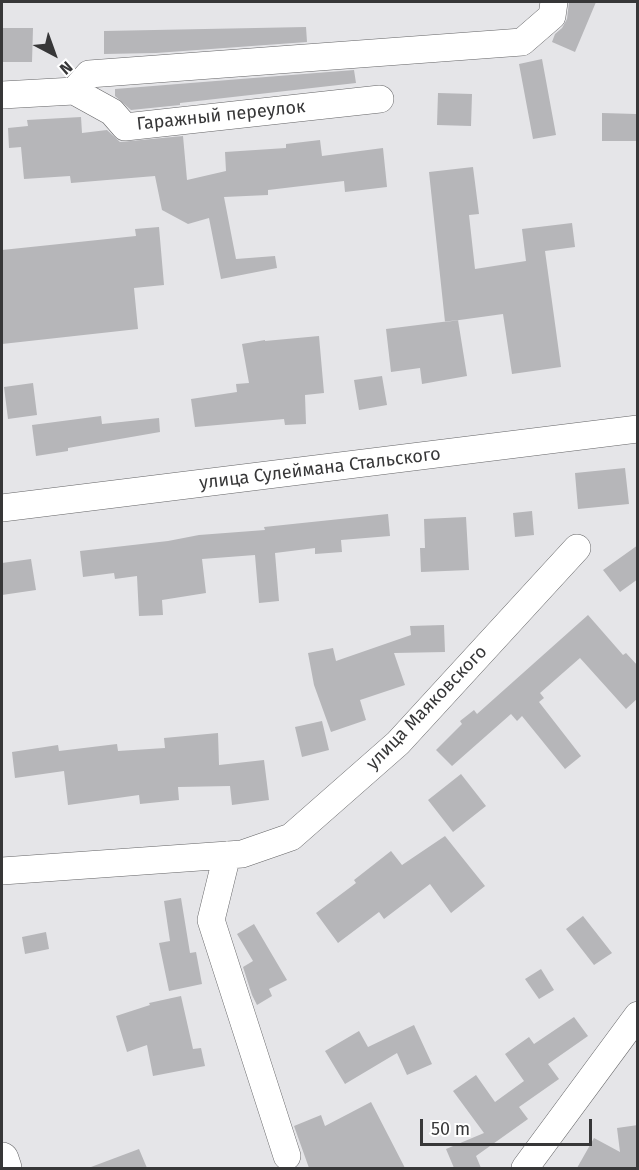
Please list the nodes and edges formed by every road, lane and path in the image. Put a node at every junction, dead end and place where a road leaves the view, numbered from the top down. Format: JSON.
{"nodes":[{"id":1,"x":554,"y":2,"type":"edge"},
{"id":2,"x":74,"y":91,"type":"junction"},
{"id":3,"x":2,"y":95,"type":"edge"},
{"id":4,"x":380,"y":99,"type":"dead end"},
{"id":5,"x":638,"y":429,"type":"edge"},
{"id":6,"x":2,"y":508,"type":"edge"},
{"id":7,"x":577,"y":548,"type":"dead end"},
{"id":8,"x":226,"y":855,"type":"junction"},
{"id":9,"x":2,"y":871,"type":"edge"},
{"id":10,"x":638,"y":1015,"type":"edge"},
{"id":11,"x":287,"y":1156,"type":"dead end"},
{"id":12,"x":2,"y":1159,"type":"edge"},
{"id":13,"x":5,"y":1168,"type":"edge"},
{"id":14,"x":525,"y":1168,"type":"edge"}],
"edges":[{"from":1,"to":2,"type":"street"},
{"from":2,"to":3,"type":"street"},
{"from":2,"to":4,"type":"street","name":"Гаражный переулок"},
{"from":5,"to":6,"type":"street","name":"улица Сулеймана Стальского"},
{"from":7,"to":8,"type":"street","name":"улица Маяковского"},
{"from":8,"to":9,"type":"street","name":"улица Маяковского"},
{"from":8,"to":11,"type":"street"},
{"from":10,"to":14,"type":"street"},
{"from":12,"to":13,"type":"street"}]}
